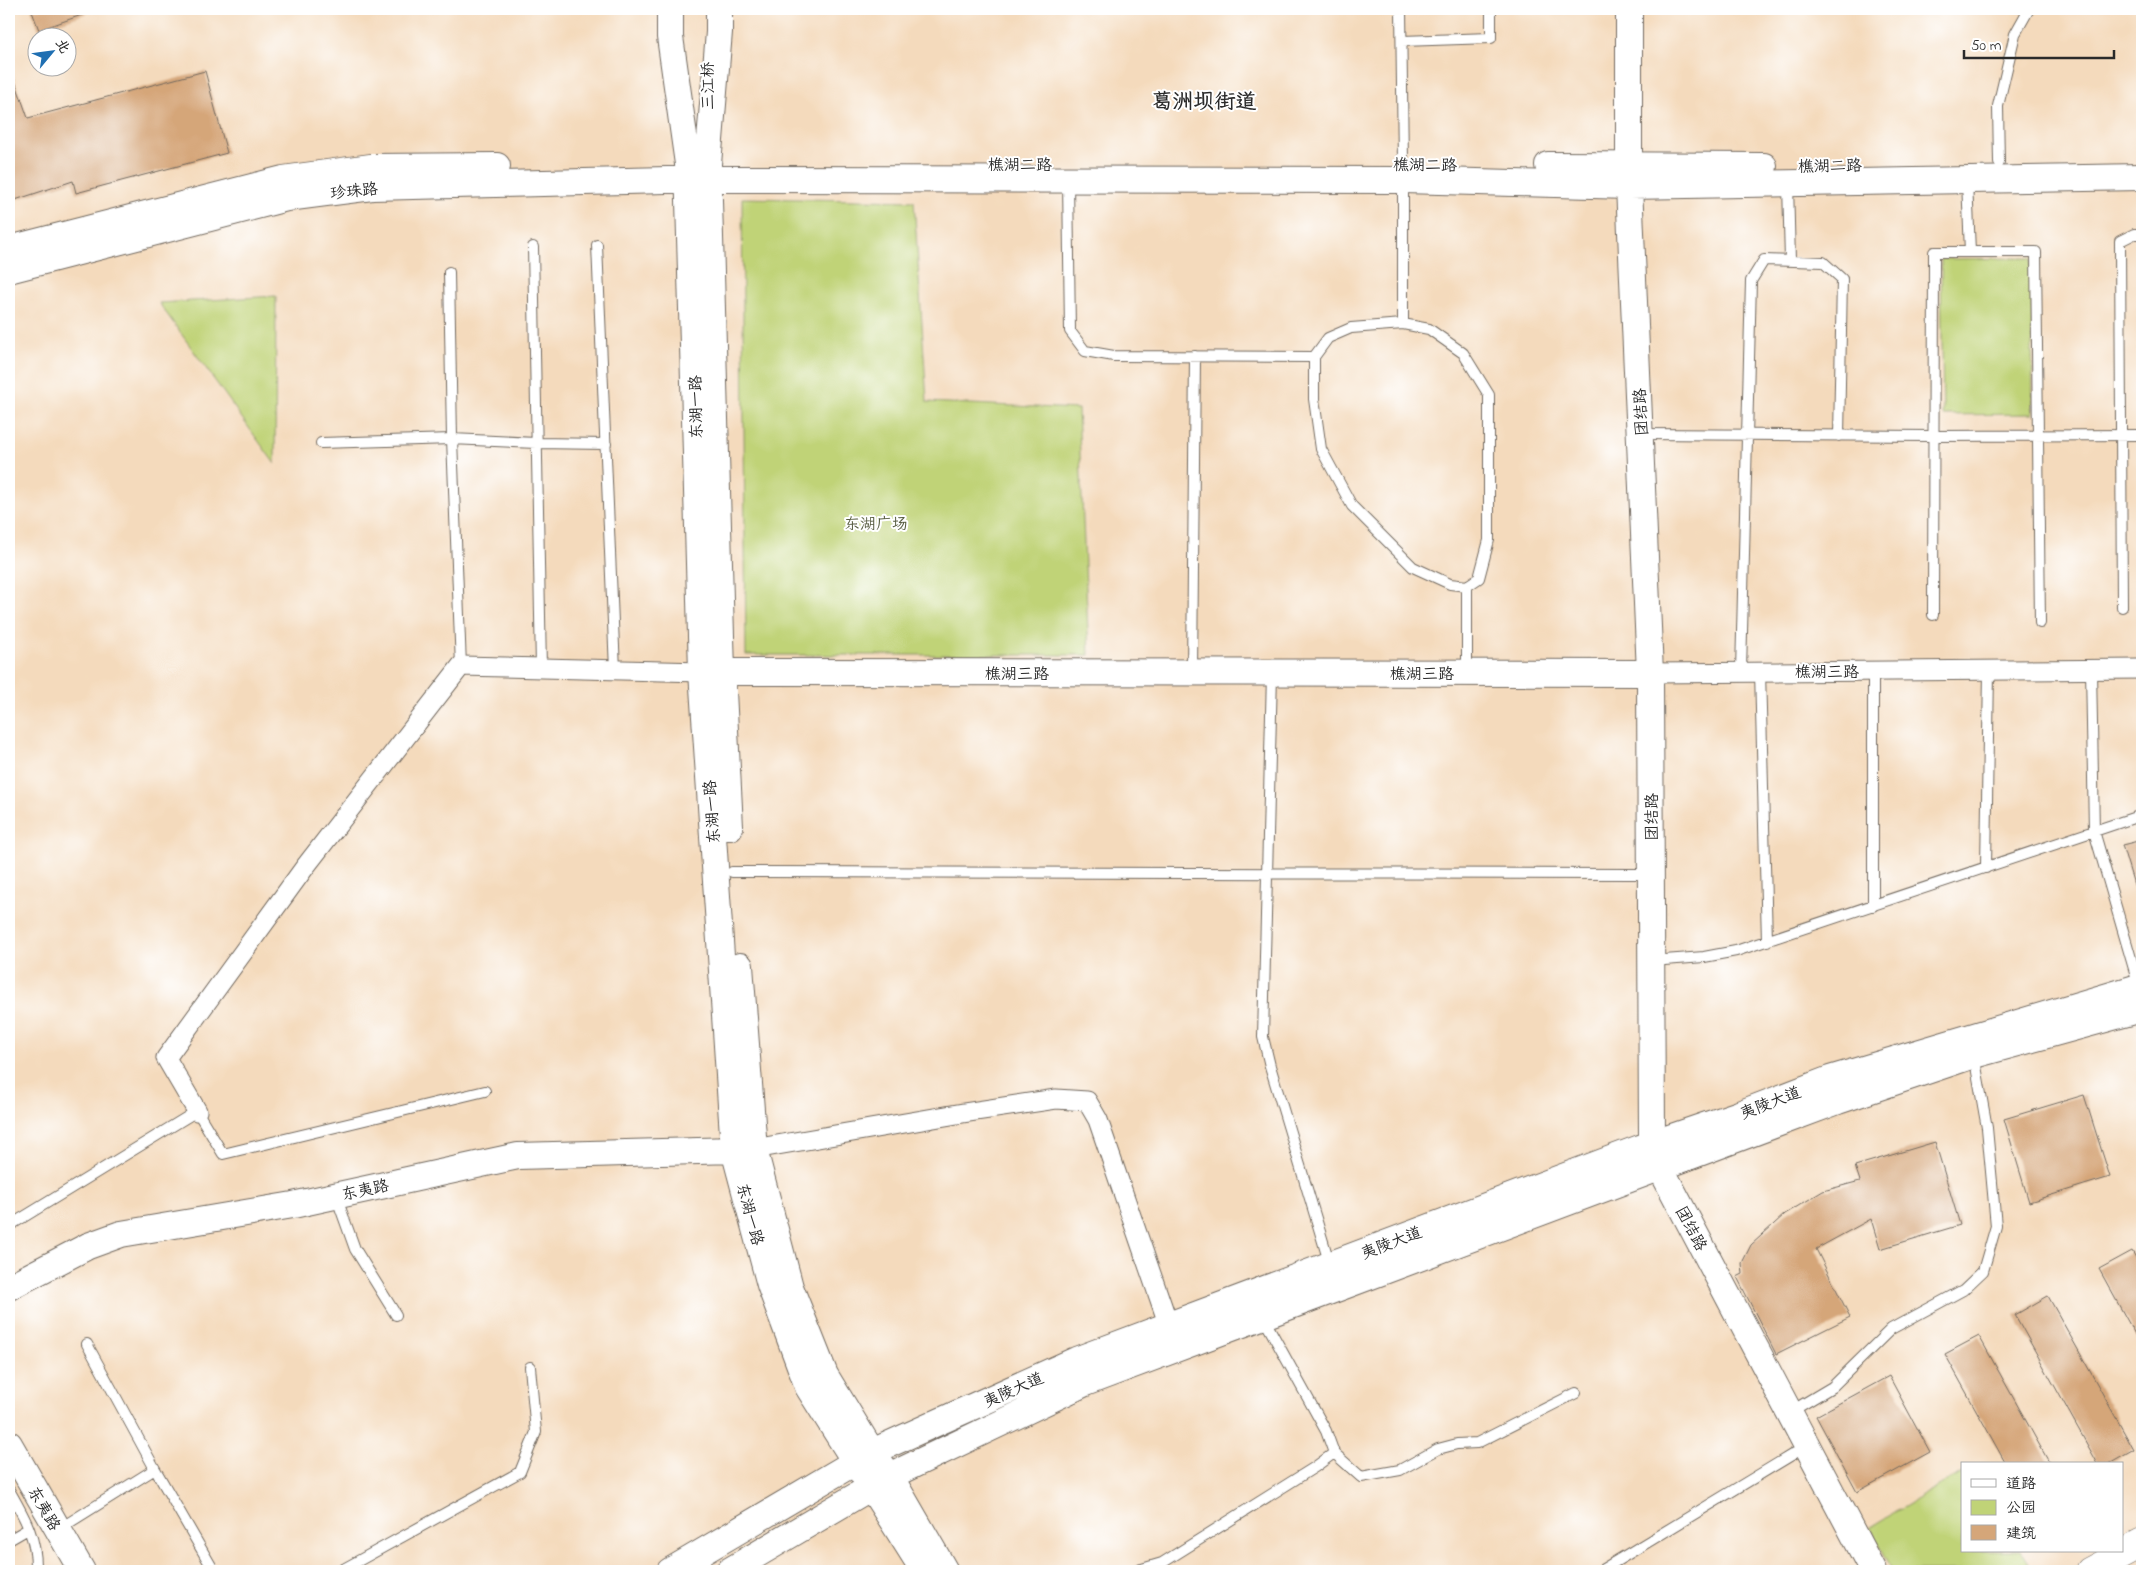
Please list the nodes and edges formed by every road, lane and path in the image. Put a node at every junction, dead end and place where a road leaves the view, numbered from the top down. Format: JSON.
{"nodes":[{"id":1,"x":670,"y":9,"type":"edge"},
{"id":2,"x":687,"y":9,"type":"edge"},
{"id":3,"x":706,"y":9,"type":"edge"},
{"id":4,"x":719,"y":9,"type":"edge"},
{"id":5,"x":1401,"y":9,"type":"edge"},
{"id":6,"x":1490,"y":9,"type":"edge"},
{"id":7,"x":1614,"y":9,"type":"edge"},
{"id":8,"x":1628,"y":9,"type":"edge"},
{"id":9,"x":2029,"y":9,"type":"edge"},
{"id":10,"x":1402,"y":40,"type":"junction"},
{"id":11,"x":2142,"y":160,"type":"edge"},
{"id":12,"x":1999,"y":163,"type":"junction"},
{"id":13,"x":1403,"y":171,"type":"junction"},
{"id":14,"x":698,"y":172,"type":"junction"},
{"id":15,"x":1622,"y":176,"type":"junction"},
{"id":16,"x":2142,"y":176,"type":"edge"},
{"id":17,"x":1068,"y":180,"type":"junction"},
{"id":18,"x":1966,"y":180,"type":"junction"},
{"id":19,"x":1788,"y":184,"type":"junction"},
{"id":20,"x":2142,"y":234,"type":"edge"},
{"id":21,"x":597,"y":246,"type":"dead end"},
{"id":22,"x":533,"y":247,"type":"dead end"},
{"id":23,"x":9,"y":249,"type":"edge"},
{"id":24,"x":1970,"y":252,"type":"junction"},
{"id":25,"x":1790,"y":261,"type":"junction"},
{"id":26,"x":9,"y":270,"type":"edge"},
{"id":27,"x":449,"y":272,"type":"dead end"},
{"id":28,"x":1403,"y":324,"type":"junction"},
{"id":29,"x":1196,"y":356,"type":"junction"},
{"id":30,"x":1314,"y":357,"type":"junction"},
{"id":31,"x":1641,"y":434,"type":"junction"},
{"id":32,"x":1747,"y":435,"type":"junction"},
{"id":33,"x":2121,"y":435,"type":"junction"},
{"id":34,"x":2142,"y":435,"type":"edge"},
{"id":35,"x":1839,"y":436,"type":"junction"},
{"id":36,"x":1933,"y":436,"type":"junction"},
{"id":37,"x":2038,"y":436,"type":"junction"},
{"id":38,"x":452,"y":439,"type":"junction"},
{"id":39,"x":536,"y":443,"type":"junction"},
{"id":40,"x":322,"y":444,"type":"dead end"},
{"id":41,"x":606,"y":444,"type":"junction"},
{"id":42,"x":1467,"y":586,"type":"junction"},
{"id":43,"x":2122,"y":607,"type":"dead end"},
{"id":44,"x":1933,"y":615,"type":"dead end"},
{"id":45,"x":2040,"y":623,"type":"dead end"},
{"id":46,"x":461,"y":666,"type":"junction"},
{"id":47,"x":541,"y":668,"type":"junction"},
{"id":48,"x":2091,"y":669,"type":"junction"},
{"id":49,"x":2142,"y":669,"type":"edge"},
{"id":50,"x":615,"y":670,"type":"junction"},
{"id":51,"x":1873,"y":670,"type":"junction"},
{"id":52,"x":1989,"y":670,"type":"junction"},
{"id":53,"x":1741,"y":671,"type":"junction"},
{"id":54,"x":1760,"y":671,"type":"junction"},
{"id":55,"x":712,"y":672,"type":"junction"},
{"id":56,"x":1643,"y":672,"type":"junction"},
{"id":57,"x":1467,"y":673,"type":"junction"},
{"id":58,"x":1192,"y":674,"type":"junction"},
{"id":59,"x":1272,"y":674,"type":"junction"},
{"id":60,"x":2142,"y":815,"type":"edge"},
{"id":61,"x":2094,"y":831,"type":"junction"},
{"id":62,"x":1986,"y":868,"type":"junction"},
{"id":63,"x":732,"y":872,"type":"junction"},
{"id":64,"x":1268,"y":874,"type":"junction"},
{"id":65,"x":1638,"y":874,"type":"junction"},
{"id":66,"x":1873,"y":906,"type":"junction"},
{"id":67,"x":1767,"y":941,"type":"junction"},
{"id":68,"x":1650,"y":961,"type":"junction"},
{"id":69,"x":2141,"y":994,"type":"edge"},
{"id":70,"x":1974,"y":1055,"type":"junction"},
{"id":71,"x":485,"y":1091,"type":"dead end"},
{"id":72,"x":197,"y":1111,"type":"junction"},
{"id":73,"x":744,"y":1150,"type":"junction"},
{"id":74,"x":1650,"y":1158,"type":"junction"},
{"id":75,"x":336,"y":1196,"type":"junction"},
{"id":76,"x":9,"y":1226,"type":"edge"},
{"id":77,"x":1330,"y":1265,"type":"junction"},
{"id":78,"x":9,"y":1287,"type":"edge"},
{"id":79,"x":396,"y":1315,"type":"dead end"},
{"id":80,"x":1263,"y":1316,"type":"junction"},
{"id":81,"x":1170,"y":1326,"type":"junction"},
{"id":82,"x":87,"y":1344,"type":"dead end"},
{"id":83,"x":530,"y":1367,"type":"dead end"},
{"id":84,"x":1576,"y":1393,"type":"dead end"},
{"id":85,"x":1789,"y":1413,"type":"junction"},
{"id":86,"x":9,"y":1444,"type":"edge"},
{"id":87,"x":1334,"y":1453,"type":"junction"},
{"id":88,"x":1795,"y":1453,"type":"junction"},
{"id":89,"x":864,"y":1457,"type":"junction"},
{"id":90,"x":154,"y":1469,"type":"junction"},
{"id":91,"x":881,"y":1481,"type":"junction"},
{"id":92,"x":9,"y":1490,"type":"edge"},
{"id":93,"x":28,"y":1529,"type":"junction"},
{"id":94,"x":58,"y":1530,"type":"junction"},
{"id":95,"x":9,"y":1540,"type":"edge"},
{"id":96,"x":2142,"y":1542,"type":"edge"},
{"id":97,"x":36,"y":1571,"type":"edge"},
{"id":98,"x":82,"y":1571,"type":"edge"},
{"id":99,"x":214,"y":1571,"type":"edge"},
{"id":100,"x":340,"y":1571,"type":"edge"},
{"id":101,"x":670,"y":1571,"type":"edge"},
{"id":102,"x":729,"y":1571,"type":"edge"},
{"id":103,"x":924,"y":1571,"type":"edge"},
{"id":104,"x":945,"y":1571,"type":"edge"},
{"id":105,"x":1135,"y":1571,"type":"edge"},
{"id":106,"x":1600,"y":1571,"type":"edge"},
{"id":107,"x":1857,"y":1571,"type":"edge"},
{"id":108,"x":1873,"y":1571,"type":"edge"},
{"id":109,"x":2090,"y":1571,"type":"edge"}],
"edges":[{"from":1,"to":14,"type":"main road"},
{"from":2,"to":14,"type":"main road","name":"三江桥"},
{"from":3,"to":14,"type":"main road","name":"三江桥"},
{"from":4,"to":14,"type":"main road"},
{"from":5,"to":10,"type":"lane"},
{"from":6,"to":10,"type":"lane"},
{"from":7,"to":15,"type":"main road","name":"团结路"},
{"from":8,"to":15,"type":"main road","name":"团结路"},
{"from":9,"to":12,"type":"lane"},
{"from":10,"to":13,"type":"lane"},
{"from":11,"to":12,"type":"main road","name":"樵湖二路"},
{"from":12,"to":15,"type":"main road","name":"樵湖二路"},
{"from":13,"to":14,"type":"main road","name":"樵湖二路"},
{"from":13,"to":15,"type":"main road","name":"樵湖二路"},
{"from":13,"to":17,"type":"main road","name":"樵湖二路"},
{"from":13,"to":28,"type":"lane"},
{"from":14,"to":17,"type":"main road","name":"樵湖二路"},
{"from":14,"to":23,"type":"main road","name":"珍珠路"},
{"from":14,"to":26,"type":"main road","name":"珍珠路"},
{"from":14,"to":55,"type":"main road"},
{"from":15,"to":19,"type":"main road","name":"樵湖二路"},
{"from":15,"to":31,"type":"main road","name":"团结路"},
{"from":15,"to":56,"type":"main road","name":"团结路"},
{"from":16,"to":18,"type":"main road","name":"樵湖二路"},
{"from":17,"to":29,"type":"lane"},
{"from":18,"to":19,"type":"main road","name":"樵湖二路"},
{"from":18,"to":24,"type":"lane"},
{"from":19,"to":25,"type":"lane"},
{"from":20,"to":33,"type":"lane"},
{"from":21,"to":41,"type":"lane"},
{"from":22,"to":39,"type":"lane"},
{"from":24,"to":36,"type":"lane"},
{"from":24,"to":37,"type":"lane"},
{"from":25,"to":32,"type":"lane"},
{"from":25,"to":35,"type":"lane"},
{"from":27,"to":38,"type":"lane"},
{"from":28,"to":30,"type":"lane"},
{"from":28,"to":42,"type":"lane"},
{"from":29,"to":30,"type":"lane"},
{"from":29,"to":58,"type":"lane"},
{"from":30,"to":42,"type":"lane"},
{"from":31,"to":32,"type":"lane"},
{"from":31,"to":56,"type":"main road","name":"团结路"},
{"from":32,"to":35,"type":"lane"},
{"from":32,"to":53,"type":"lane"},
{"from":33,"to":34,"type":"lane"},
{"from":33,"to":37,"type":"lane"},
{"from":33,"to":43,"type":"lane"},
{"from":35,"to":36,"type":"lane"},
{"from":36,"to":37,"type":"lane"},
{"from":36,"to":44,"type":"lane"},
{"from":37,"to":45,"type":"lane"},
{"from":38,"to":39,"type":"lane"},
{"from":38,"to":40,"type":"lane"},
{"from":38,"to":46,"type":"lane"},
{"from":39,"to":41,"type":"lane"},
{"from":39,"to":47,"type":"lane"},
{"from":41,"to":50,"type":"lane"},
{"from":42,"to":57,"type":"lane"},
{"from":46,"to":47,"type":"street"},
{"from":46,"to":72,"type":"street"},
{"from":47,"to":50,"type":"street"},
{"from":48,"to":49,"type":"street","name":"樵湖三路"},
{"from":48,"to":52,"type":"street","name":"樵湖三路"},
{"from":48,"to":61,"type":"lane"},
{"from":50,"to":55,"type":"street"},
{"from":51,"to":52,"type":"street","name":"樵湖三路"},
{"from":51,"to":54,"type":"street","name":"樵湖三路"},
{"from":51,"to":66,"type":"lane"},
{"from":52,"to":62,"type":"lane"},
{"from":53,"to":54,"type":"street","name":"樵湖三路"},
{"from":53,"to":56,"type":"street","name":"樵湖三路"},
{"from":54,"to":67,"type":"lane"},
{"from":55,"to":58,"type":"main road","name":"樵湖三路"},
{"from":55,"to":63,"type":"main road"},
{"from":55,"to":73,"type":"main road","name":"东湖一路"},
{"from":56,"to":57,"type":"main road","name":"樵湖三路"},
{"from":56,"to":65,"type":"main road","name":"团结路"},
{"from":56,"to":68,"type":"main road","name":"团结路"},
{"from":57,"to":59,"type":"main road","name":"樵湖三路"},
{"from":58,"to":59,"type":"main road","name":"樵湖三路"},
{"from":59,"to":64,"type":"lane"},
{"from":60,"to":61,"type":"lane"},
{"from":61,"to":62,"type":"lane"},
{"from":61,"to":69,"type":"lane"},
{"from":62,"to":66,"type":"lane"},
{"from":63,"to":64,"type":"lane"},
{"from":63,"to":73,"type":"main road"},
{"from":64,"to":65,"type":"lane"},
{"from":64,"to":77,"type":"lane"},
{"from":65,"to":74,"type":"main road","name":"团结路"},
{"from":66,"to":67,"type":"lane"},
{"from":67,"to":68,"type":"lane"},
{"from":68,"to":74,"type":"main road","name":"团结路"},
{"from":69,"to":70,"type":"main road","name":"夷陵大道"},
{"from":69,"to":74,"type":"main road","name":"夷陵大道"},
{"from":70,"to":74,"type":"main road","name":"夷陵大道"},
{"from":70,"to":85,"type":"lane"},
{"from":71,"to":72,"type":"lane"},
{"from":72,"to":76,"type":"lane"},
{"from":73,"to":75,"type":"main road","name":"东夷路"},
{"from":73,"to":81,"type":"street"},
{"from":73,"to":89,"type":"main road"},
{"from":74,"to":77,"type":"main road","name":"夷陵大道"},
{"from":74,"to":80,"type":"main road","name":"夷陵大道"},
{"from":74,"to":85,"type":"main road","name":"团结路"},
{"from":74,"to":88,"type":"main road","name":"团结路"},
{"from":75,"to":78,"type":"main road","name":"东夷路"},
{"from":75,"to":79,"type":"lane"},
{"from":77,"to":81,"type":"main road","name":"夷陵大道"},
{"from":80,"to":87,"type":"lane"},
{"from":80,"to":91,"type":"main road","name":"夷陵大道"},
{"from":81,"to":89,"type":"main road","name":"夷陵大道"},
{"from":82,"to":90,"type":"lane"},
{"from":83,"to":100,"type":"lane"},
{"from":84,"to":87,"type":"lane"},
{"from":85,"to":108,"type":"main road","name":"团结路"},
{"from":86,"to":94,"type":"main road","name":"东夷路"},
{"from":87,"to":105,"type":"lane"},
{"from":88,"to":106,"type":"lane"},
{"from":88,"to":107,"type":"main road","name":"团结路"},
{"from":89,"to":91,"type":"main road"},
{"from":89,"to":101,"type":"main road","name":"夷陵大道"},
{"from":90,"to":94,"type":"lane"},
{"from":90,"to":99,"type":"lane"},
{"from":91,"to":102,"type":"main road","name":"夷陵大道"},
{"from":91,"to":103,"type":"main road"},
{"from":91,"to":104,"type":"main road"},
{"from":92,"to":93,"type":"lane"},
{"from":93,"to":95,"type":"lane"},
{"from":93,"to":97,"type":"lane"},
{"from":94,"to":98,"type":"main road","name":"东夷路"},
{"from":96,"to":109,"type":"main road"}]}
